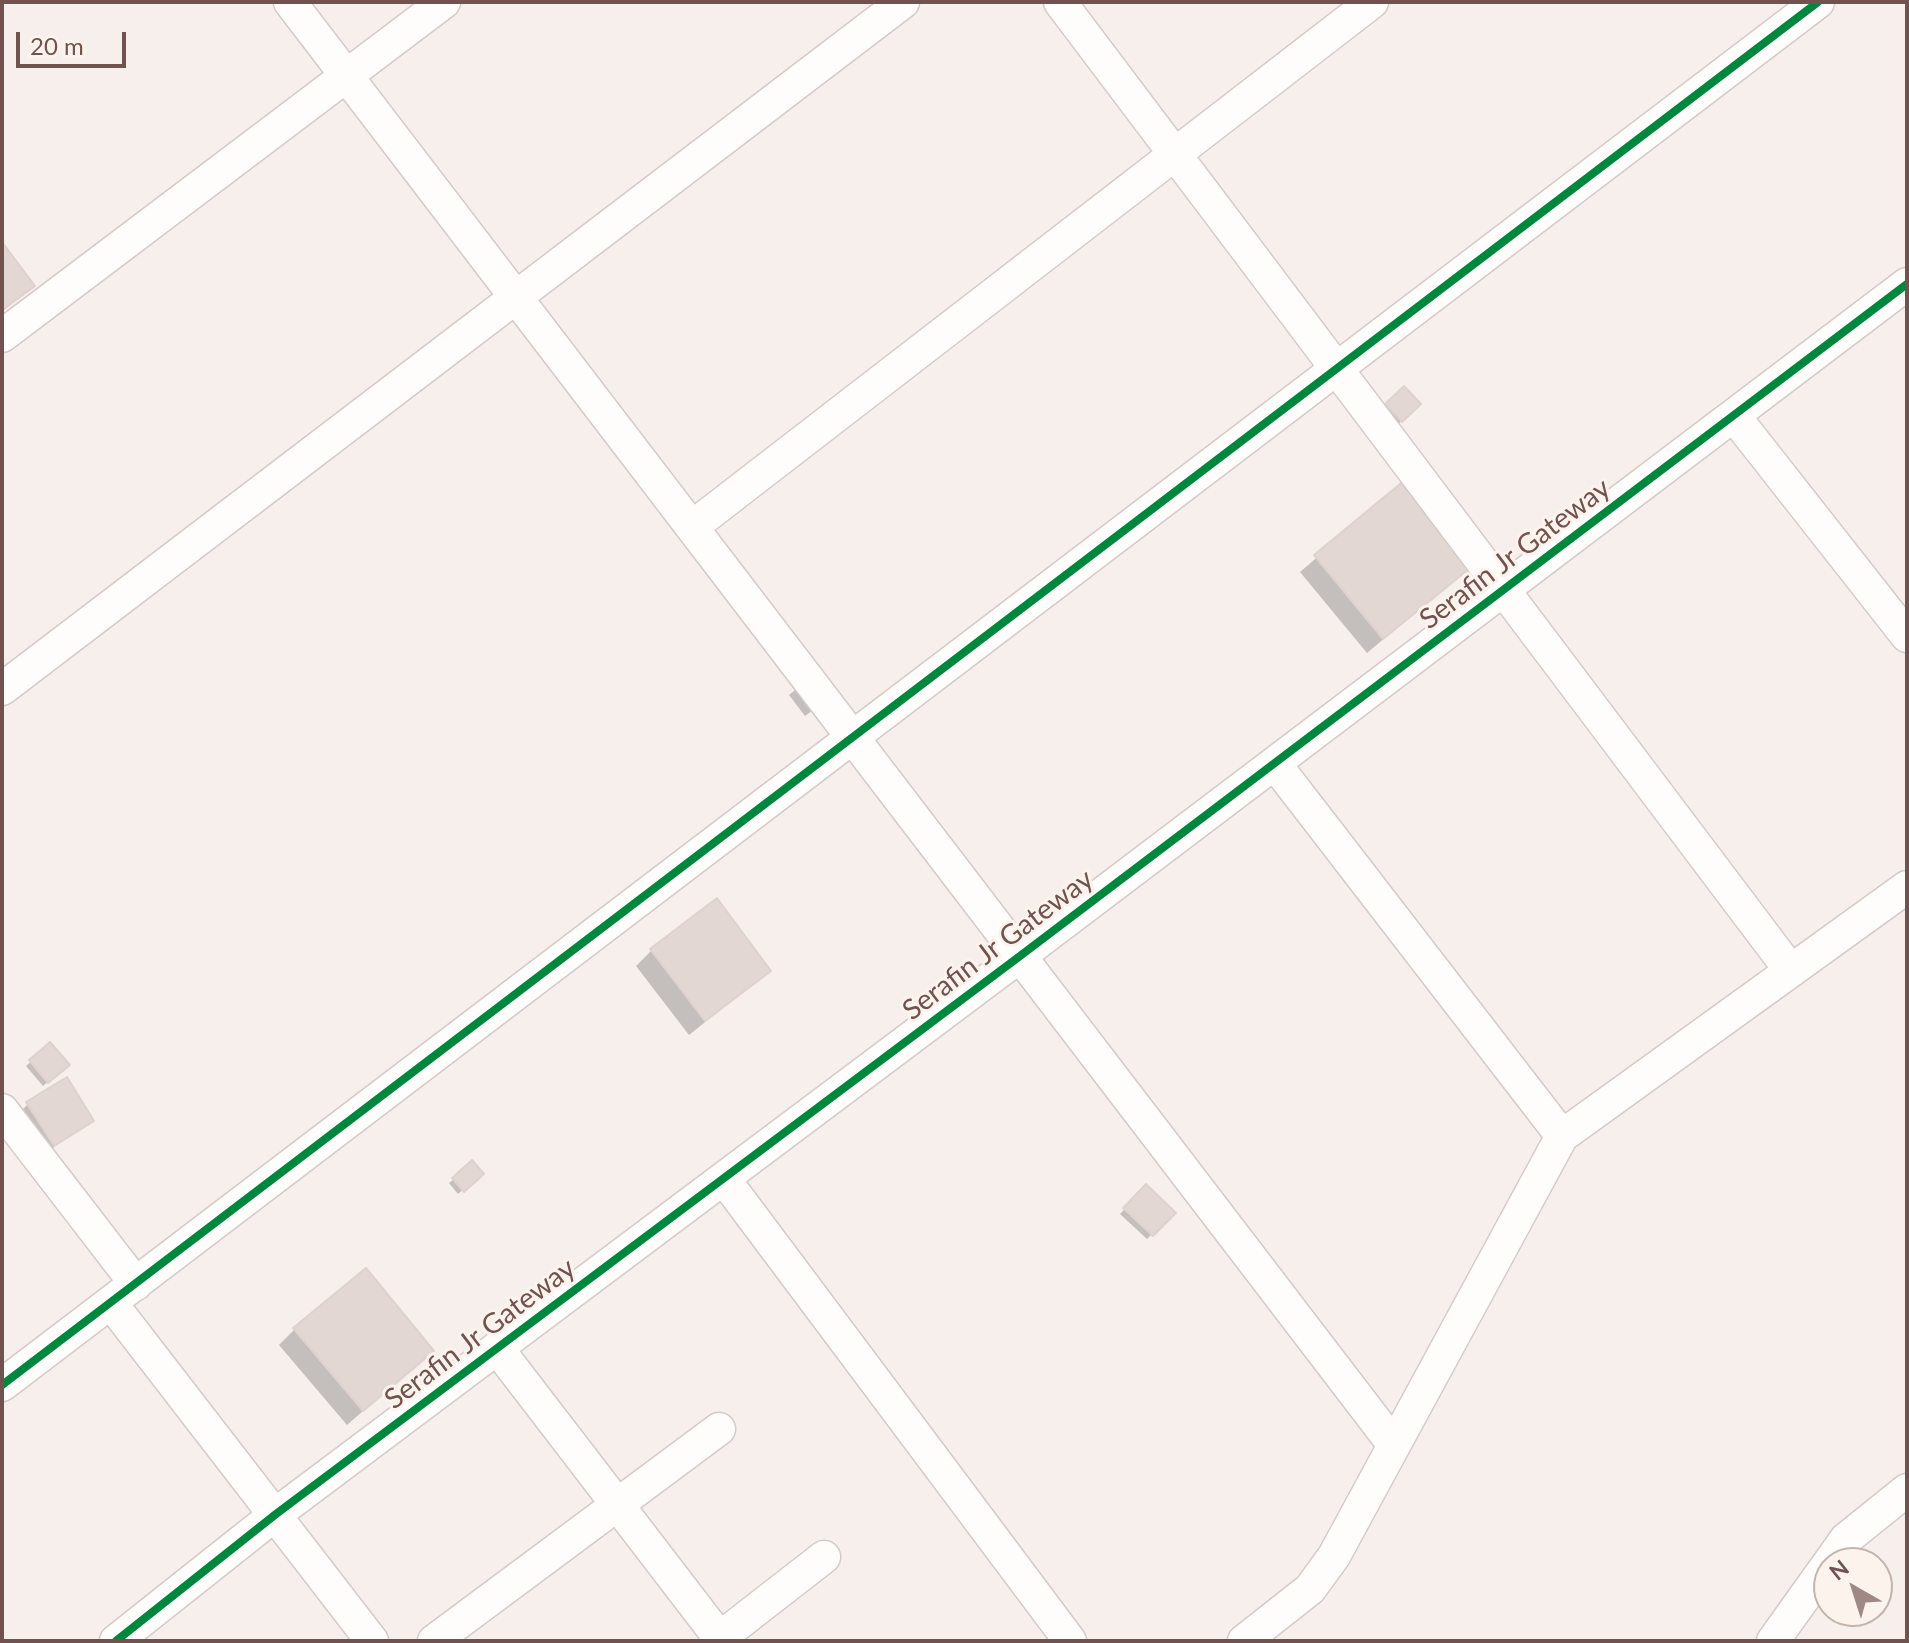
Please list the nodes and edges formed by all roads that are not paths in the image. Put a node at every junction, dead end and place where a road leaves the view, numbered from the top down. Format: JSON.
{"nodes":[{"id":1,"x":290,"y":2,"type":"edge"},
{"id":2,"x":444,"y":2,"type":"edge"},
{"id":3,"x":903,"y":2,"type":"edge"},
{"id":4,"x":1060,"y":2,"type":"edge"},
{"id":5,"x":1372,"y":2,"type":"edge"},
{"id":6,"x":1818,"y":2,"type":"edge"},
{"id":7,"x":346,"y":75,"type":"junction"},
{"id":8,"x":1175,"y":154,"type":"junction"},
{"id":9,"x":1907,"y":284,"type":"edge"},
{"id":10,"x":516,"y":297,"type":"junction"},
{"id":11,"x":2,"y":336,"type":"edge"},
{"id":12,"x":1338,"y":370,"type":"junction"},
{"id":13,"x":1734,"y":416,"type":"junction"},
{"id":14,"x":692,"y":527,"type":"junction"},
{"id":15,"x":1504,"y":590,"type":"junction"},
{"id":16,"x":1907,"y":636,"type":"edge"},
{"id":17,"x":2,"y":689,"type":"edge"},
{"id":18,"x":854,"y":739,"type":"junction"},
{"id":19,"x":1275,"y":764,"type":"junction"},
{"id":20,"x":1907,"y":887,"type":"edge"},
{"id":21,"x":1020,"y":956,"type":"junction"},
{"id":22,"x":1791,"y":971,"type":"junction"},
{"id":23,"x":2,"y":1110,"type":"edge"},
{"id":24,"x":1562,"y":1136,"type":"junction"},
{"id":25,"x":724,"y":1179,"type":"junction"},
{"id":26,"x":124,"y":1293,"type":"junction"},
{"id":27,"x":497,"y":1348,"type":"junction"},
{"id":28,"x":2,"y":1385,"type":"edge"},
{"id":29,"x":719,"y":1429,"type":"dead end"},
{"id":30,"x":1394,"y":1445,"type":"junction"},
{"id":31,"x":1907,"y":1490,"type":"edge"},
{"id":32,"x":617,"y":1505,"type":"junction"},
{"id":33,"x":276,"y":1514,"type":"junction"},
{"id":34,"x":824,"y":1557,"type":"dead end"},
{"id":35,"x":719,"y":1640,"type":"edge"},
{"id":36,"x":116,"y":1641,"type":"edge"},
{"id":37,"x":372,"y":1641,"type":"edge"},
{"id":38,"x":434,"y":1641,"type":"edge"},
{"id":39,"x":1070,"y":1641,"type":"edge"},
{"id":40,"x":1244,"y":1641,"type":"edge"},
{"id":41,"x":1773,"y":1641,"type":"edge"}],
"edges":[{"from":1,"to":7,"type":"street"},
{"from":2,"to":7,"type":"street"},
{"from":3,"to":10,"type":"street"},
{"from":4,"to":8,"type":"street"},
{"from":5,"to":8,"type":"street"},
{"from":6,"to":12,"type":"street"},
{"from":7,"to":10,"type":"street"},
{"from":7,"to":11,"type":"street"},
{"from":8,"to":12,"type":"street"},
{"from":8,"to":14,"type":"street"},
{"from":9,"to":13,"type":"street","name":"Serafin Jr Gateway"},
{"from":10,"to":14,"type":"street"},
{"from":10,"to":17,"type":"street"},
{"from":12,"to":15,"type":"street"},
{"from":12,"to":18,"type":"street"},
{"from":13,"to":15,"type":"street","name":"Serafin Jr Gateway"},
{"from":13,"to":16,"type":"street"},
{"from":14,"to":18,"type":"street"},
{"from":15,"to":19,"type":"street","name":"Serafin Jr Gateway"},
{"from":15,"to":22,"type":"street"},
{"from":18,"to":21,"type":"street"},
{"from":18,"to":26,"type":"street"},
{"from":19,"to":21,"type":"street","name":"Serafin Jr Gateway"},
{"from":19,"to":24,"type":"street"},
{"from":20,"to":22,"type":"street"},
{"from":21,"to":25,"type":"street","name":"Serafin Jr Gateway"},
{"from":21,"to":30,"type":"street"},
{"from":22,"to":24,"type":"street"},
{"from":23,"to":26,"type":"street"},
{"from":24,"to":30,"type":"street"},
{"from":25,"to":27,"type":"street","name":"Serafin Jr Gateway"},
{"from":25,"to":39,"type":"street"},
{"from":26,"to":28,"type":"street"},
{"from":26,"to":33,"type":"street"},
{"from":27,"to":32,"type":"street"},
{"from":27,"to":33,"type":"street","name":"Serafin Jr Gateway"},
{"from":29,"to":32,"type":"street"},
{"from":30,"to":40,"type":"street"},
{"from":31,"to":41,"type":"street"},
{"from":32,"to":35,"type":"street"},
{"from":32,"to":38,"type":"street"},
{"from":33,"to":36,"type":"street","name":"Serafin Jr Gateway"},
{"from":33,"to":37,"type":"street"},
{"from":34,"to":35,"type":"street"}]}
